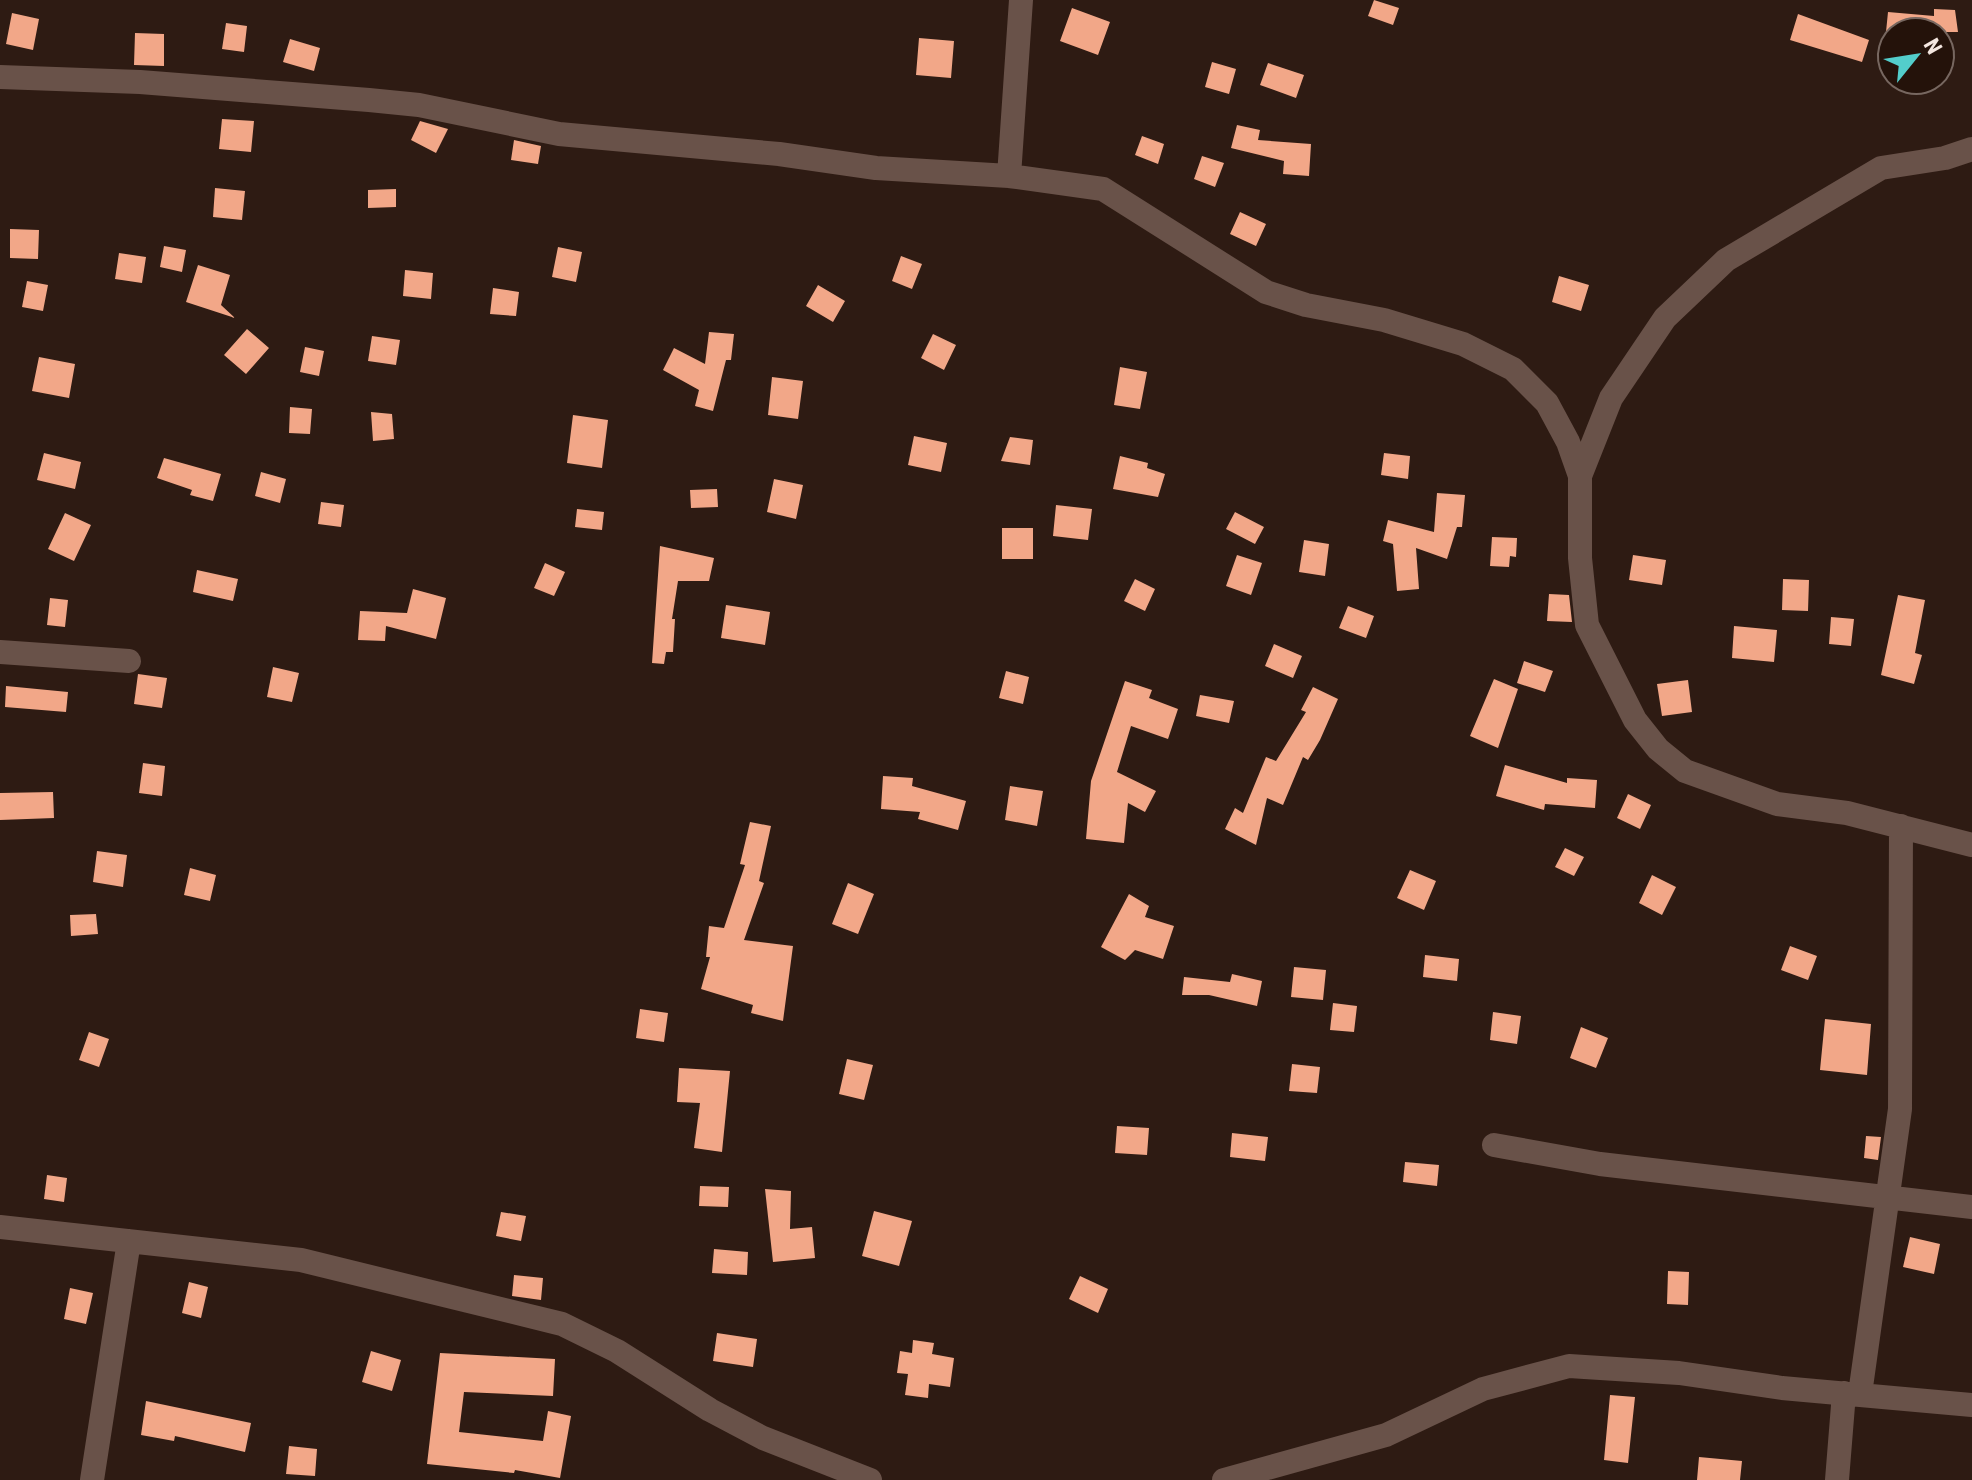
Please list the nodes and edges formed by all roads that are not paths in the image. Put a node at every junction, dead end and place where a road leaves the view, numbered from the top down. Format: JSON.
{"nodes":[{"id":1,"x":1021,"y":0,"type":"edge"},
{"id":2,"x":0,"y":77,"type":"edge"},
{"id":3,"x":1972,"y":149,"type":"edge"},
{"id":4,"x":1009,"y":176,"type":"junction"},
{"id":5,"x":1580,"y":476,"type":"junction"},
{"id":6,"x":0,"y":652,"type":"edge"},
{"id":7,"x":129,"y":661,"type":"dead end"},
{"id":8,"x":1901,"y":826,"type":"junction"},
{"id":9,"x":1972,"y":845,"type":"edge"},
{"id":10,"x":1494,"y":1145,"type":"dead end"},
{"id":11,"x":1889,"y":1197,"type":"junction"},
{"id":12,"x":1972,"y":1207,"type":"edge"},
{"id":13,"x":0,"y":1227,"type":"edge"},
{"id":14,"x":129,"y":1241,"type":"junction"},
{"id":15,"x":1852,"y":1393,"type":"junction"},
{"id":16,"x":1972,"y":1405,"type":"edge"},
{"id":17,"x":1267,"y":1475,"type":"edge"},
{"id":18,"x":92,"y":1480,"type":"edge"},
{"id":19,"x":870,"y":1480,"type":"edge"},
{"id":20,"x":1224,"y":1480,"type":"edge"},
{"id":21,"x":1837,"y":1480,"type":"edge"}],
"edges":[{"from":1,"to":4,"type":"street"},
{"from":2,"to":4,"type":"street"},
{"from":3,"to":5,"type":"street"},
{"from":4,"to":5,"type":"street"},
{"from":5,"to":8,"type":"street"},
{"from":6,"to":7,"type":"street"},
{"from":8,"to":9,"type":"street"},
{"from":8,"to":11,"type":"street"},
{"from":10,"to":11,"type":"street"},
{"from":11,"to":12,"type":"street"},
{"from":11,"to":15,"type":"street"},
{"from":13,"to":14,"type":"street"},
{"from":14,"to":18,"type":"street"},
{"from":14,"to":19,"type":"street"},
{"from":15,"to":16,"type":"street"},
{"from":15,"to":17,"type":"street"},
{"from":15,"to":21,"type":"street"},
{"from":17,"to":20,"type":"street"}]}
